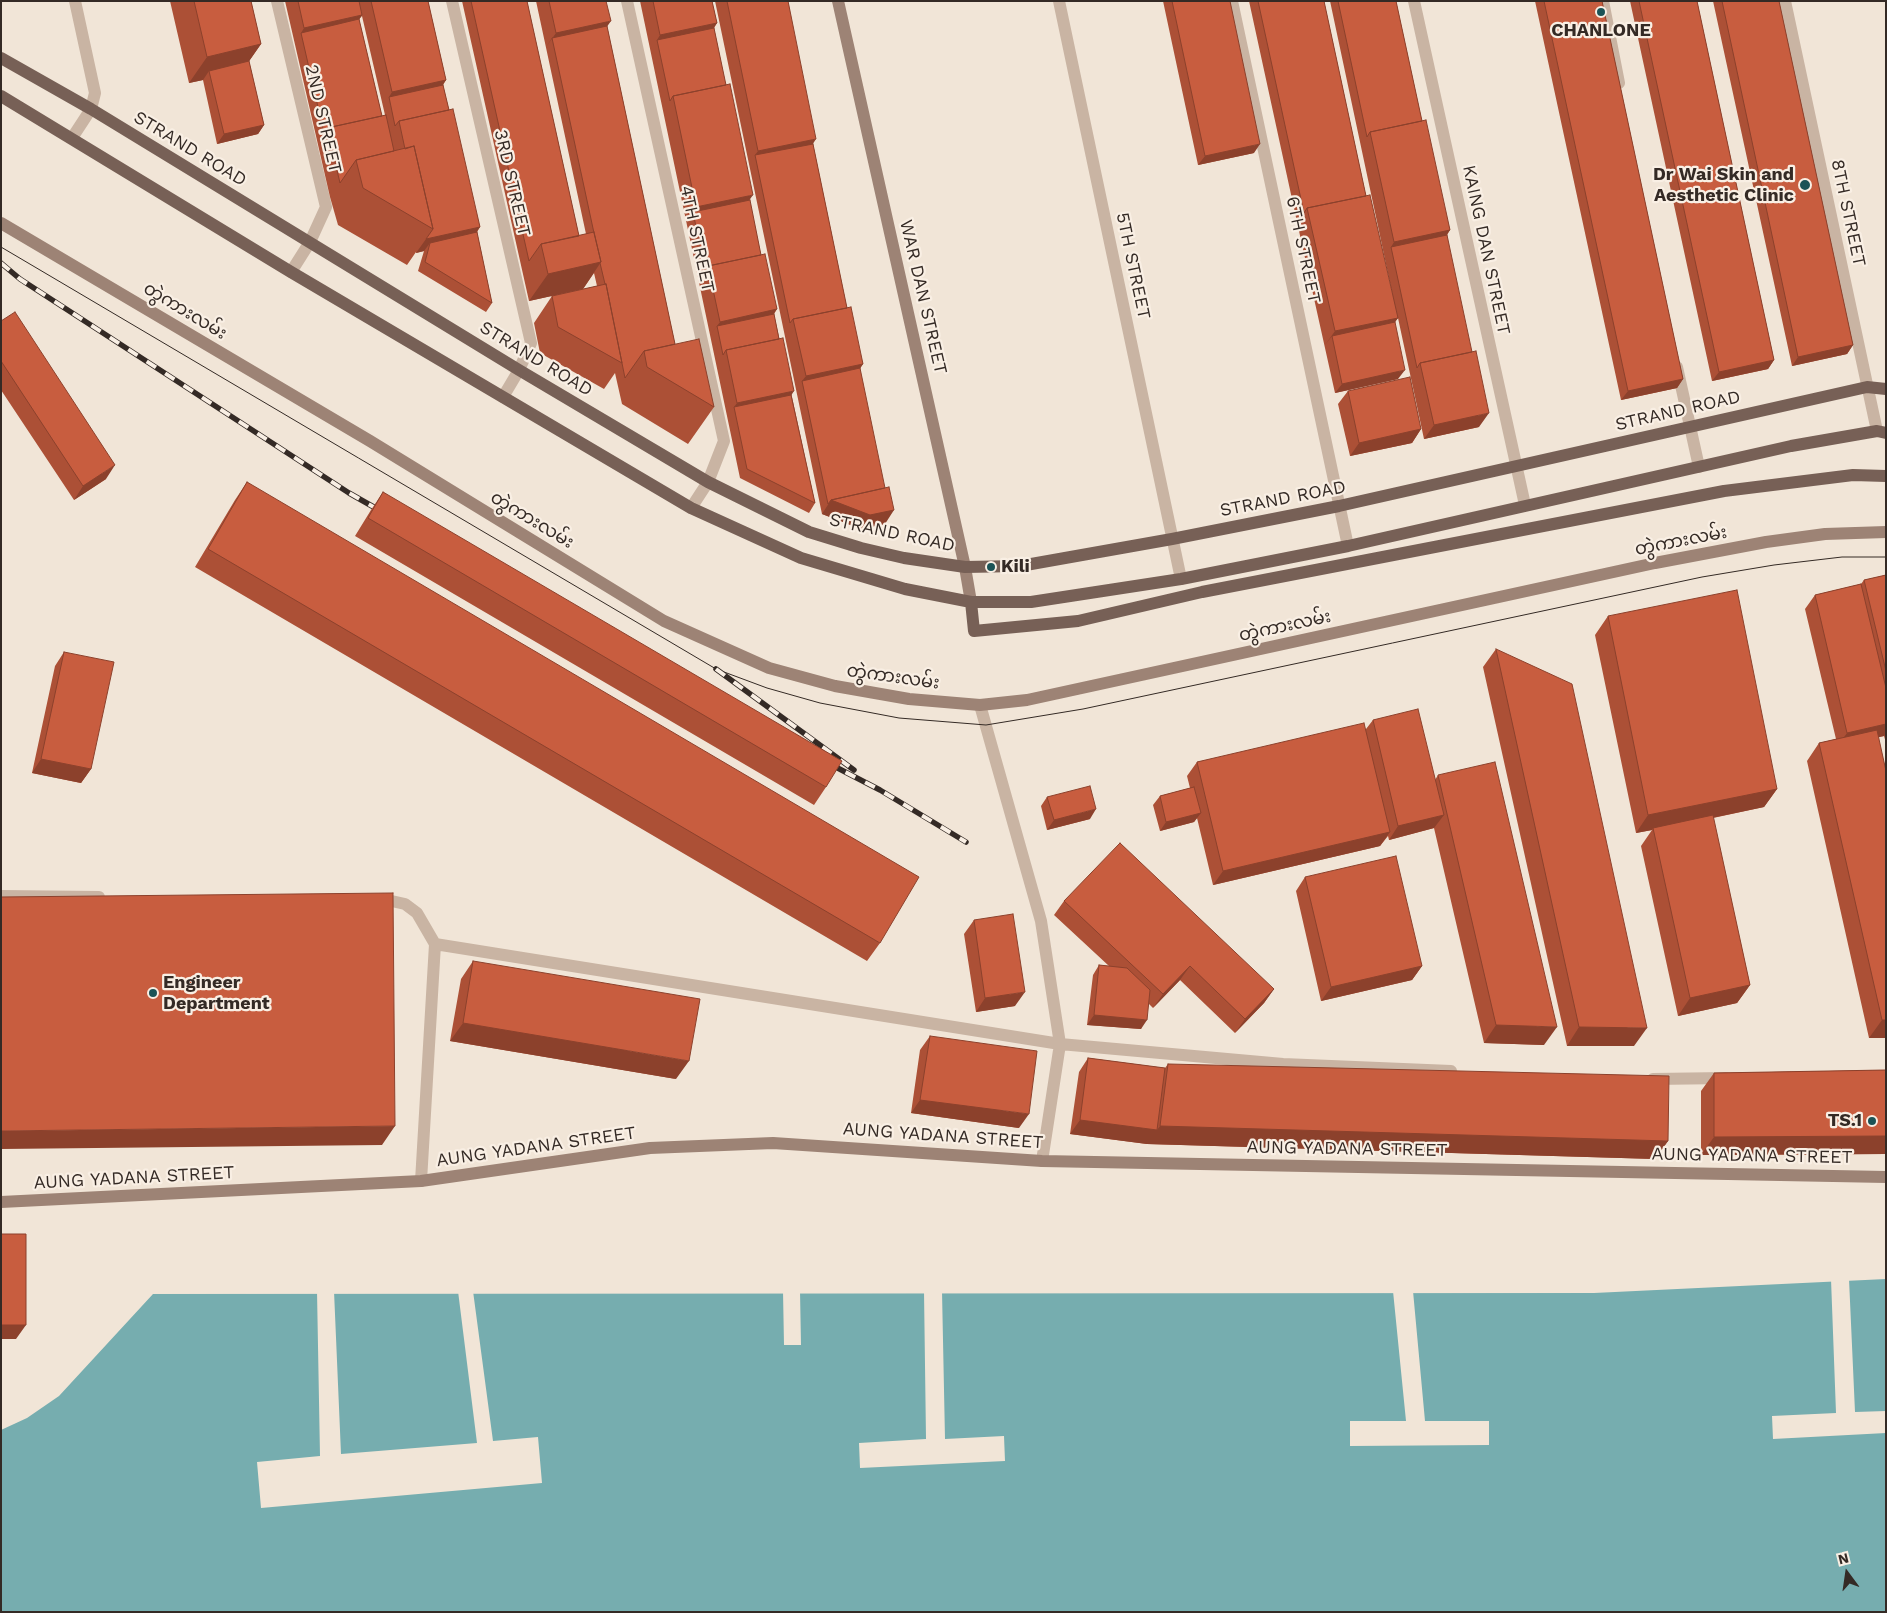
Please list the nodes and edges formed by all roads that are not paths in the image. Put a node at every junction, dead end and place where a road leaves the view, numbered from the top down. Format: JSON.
{"nodes":[{"id":1,"x":75,"y":1,"type":"edge"},
{"id":2,"x":277,"y":1,"type":"edge"},
{"id":3,"x":452,"y":1,"type":"edge"},
{"id":4,"x":627,"y":1,"type":"edge"},
{"id":5,"x":838,"y":1,"type":"edge"},
{"id":6,"x":1059,"y":1,"type":"edge"},
{"id":7,"x":1232,"y":1,"type":"edge"},
{"id":8,"x":1414,"y":1,"type":"edge"},
{"id":9,"x":1603,"y":1,"type":"edge"},
{"id":10,"x":1785,"y":1,"type":"edge"},
{"id":11,"x":1,"y":58,"type":"edge"},
{"id":12,"x":1,"y":96,"type":"edge"},
{"id":13,"x":1622,"y":98,"type":"edge"},
{"id":14,"x":91,"y":109,"type":"junction"},
{"id":15,"x":72,"y":138,"type":"junction"},
{"id":16,"x":1,"y":223,"type":"edge"},
{"id":17,"x":310,"y":242,"type":"junction"},
{"id":18,"x":291,"y":272,"type":"junction"},
{"id":19,"x":1675,"y":358,"type":"edge"},
{"id":20,"x":519,"y":370,"type":"junction"},
{"id":21,"x":1886,"y":383,"type":"edge"},
{"id":22,"x":1867,"y":387,"type":"junction"},
{"id":23,"x":1886,"y":389,"type":"edge"},
{"id":24,"x":502,"y":397,"type":"junction"},
{"id":25,"x":1689,"y":426,"type":"junction"},
{"id":26,"x":1883,"y":431,"type":"edge"},
{"id":27,"x":1516,"y":466,"type":"junction"},
{"id":28,"x":1699,"y":467,"type":"junction"},
{"id":29,"x":1886,"y":476,"type":"edge"},
{"id":30,"x":708,"y":482,"type":"junction"},
{"id":31,"x":1526,"y":505,"type":"junction"},
{"id":32,"x":1339,"y":506,"type":"junction"},
{"id":33,"x":691,"y":508,"type":"junction"},
{"id":34,"x":1886,"y":532,"type":"edge"},
{"id":35,"x":1172,"y":539,"type":"junction"},
{"id":36,"x":1348,"y":546,"type":"junction"},
{"id":37,"x":965,"y":567,"type":"junction"},
{"id":38,"x":1181,"y":579,"type":"junction"},
{"id":39,"x":971,"y":602,"type":"junction"},
{"id":40,"x":980,"y":705,"type":"junction"},
{"id":41,"x":1,"y":896,"type":"edge"},
{"id":42,"x":110,"y":897,"type":"edge"},
{"id":43,"x":367,"y":900,"type":"edge"},
{"id":44,"x":435,"y":944,"type":"junction"},
{"id":45,"x":1060,"y":1044,"type":"junction"},
{"id":46,"x":1468,"y":1072,"type":"edge"},
{"id":47,"x":1735,"y":1077,"type":"edge"},
{"id":48,"x":1645,"y":1079,"type":"edge"},
{"id":49,"x":1042,"y":1160,"type":"junction"},
{"id":50,"x":1886,"y":1177,"type":"edge"},
{"id":51,"x":421,"y":1181,"type":"junction"},
{"id":52,"x":1,"y":1202,"type":"edge"}],
"edges":[{"from":1,"to":14,"type":"street"},
{"from":2,"to":17,"type":"street","name":"2ND STREET"},
{"from":3,"to":20,"type":"street","name":"3RD STREET"},
{"from":4,"to":30,"type":"street","name":"4TH STREET"},
{"from":5,"to":37,"type":"main road","name":"WAR DAN STREET"},
{"from":6,"to":35,"type":"street","name":"5TH STREET"},
{"from":7,"to":32,"type":"street","name":"6TH STREET"},
{"from":8,"to":27,"type":"street","name":"KAING DAN STREET"},
{"from":9,"to":13,"type":"street"},
{"from":10,"to":22,"type":"street","name":"8TH STREET"},
{"from":11,"to":14,"type":"main road","name":"STRAND ROAD"},
{"from":12,"to":15,"type":"main road"},
{"from":14,"to":15,"type":"street"},
{"from":14,"to":17,"type":"main road","name":"STRAND ROAD"},
{"from":15,"to":18,"type":"main road"},
{"from":16,"to":40,"type":"main road","name":"တွဲကားလမ်း"},
{"from":17,"to":18,"type":"street","name":"2ND STREET"},
{"from":17,"to":20,"type":"main road","name":"STRAND ROAD"},
{"from":18,"to":24,"type":"main road"},
{"from":19,"to":25,"type":"street"},
{"from":20,"to":24,"type":"street","name":"3RD STREET"},
{"from":20,"to":30,"type":"main road","name":"STRAND ROAD"},
{"from":21,"to":22,"type":"main road"},
{"from":22,"to":23,"type":"main road","name":"STRAND ROAD"},
{"from":22,"to":25,"type":"main road","name":"STRAND ROAD"},
{"from":22,"to":26,"type":"street","name":"8TH STREET"},
{"from":24,"to":33,"type":"main road"},
{"from":25,"to":27,"type":"main road","name":"STRAND ROAD"},
{"from":25,"to":28,"type":"street"},
{"from":26,"to":28,"type":"main road"},
{"from":27,"to":31,"type":"street","name":"KAING DAN STREET"},
{"from":27,"to":32,"type":"main road","name":"STRAND ROAD"},
{"from":28,"to":31,"type":"main road"},
{"from":29,"to":39,"type":"main road"},
{"from":30,"to":33,"type":"street","name":"4TH STREET"},
{"from":30,"to":37,"type":"main road","name":"STRAND ROAD"},
{"from":31,"to":36,"type":"main road"},
{"from":32,"to":35,"type":"main road","name":"STRAND ROAD"},
{"from":32,"to":36,"type":"street","name":"6TH STREET"},
{"from":33,"to":39,"type":"main road"},
{"from":34,"to":40,"type":"main road","name":"တွဲကားလမ်း"},
{"from":35,"to":37,"type":"main road","name":"STRAND ROAD"},
{"from":35,"to":38,"type":"street","name":"5TH STREET"},
{"from":36,"to":38,"type":"main road"},
{"from":37,"to":39,"type":"main road","name":"WAR DAN STREET"},
{"from":38,"to":39,"type":"main road"},
{"from":40,"to":45,"type":"street"},
{"from":41,"to":42,"type":"street"},
{"from":43,"to":44,"type":"street"},
{"from":44,"to":45,"type":"street"},
{"from":44,"to":51,"type":"street"},
{"from":45,"to":46,"type":"street"},
{"from":45,"to":49,"type":"street"},
{"from":47,"to":48,"type":"street"},
{"from":49,"to":50,"type":"main road","name":"AUNG YADANA STREET"},
{"from":49,"to":51,"type":"main road","name":"AUNG YADANA STREET"},
{"from":51,"to":52,"type":"main road","name":"AUNG YADANA STREET"}]}
